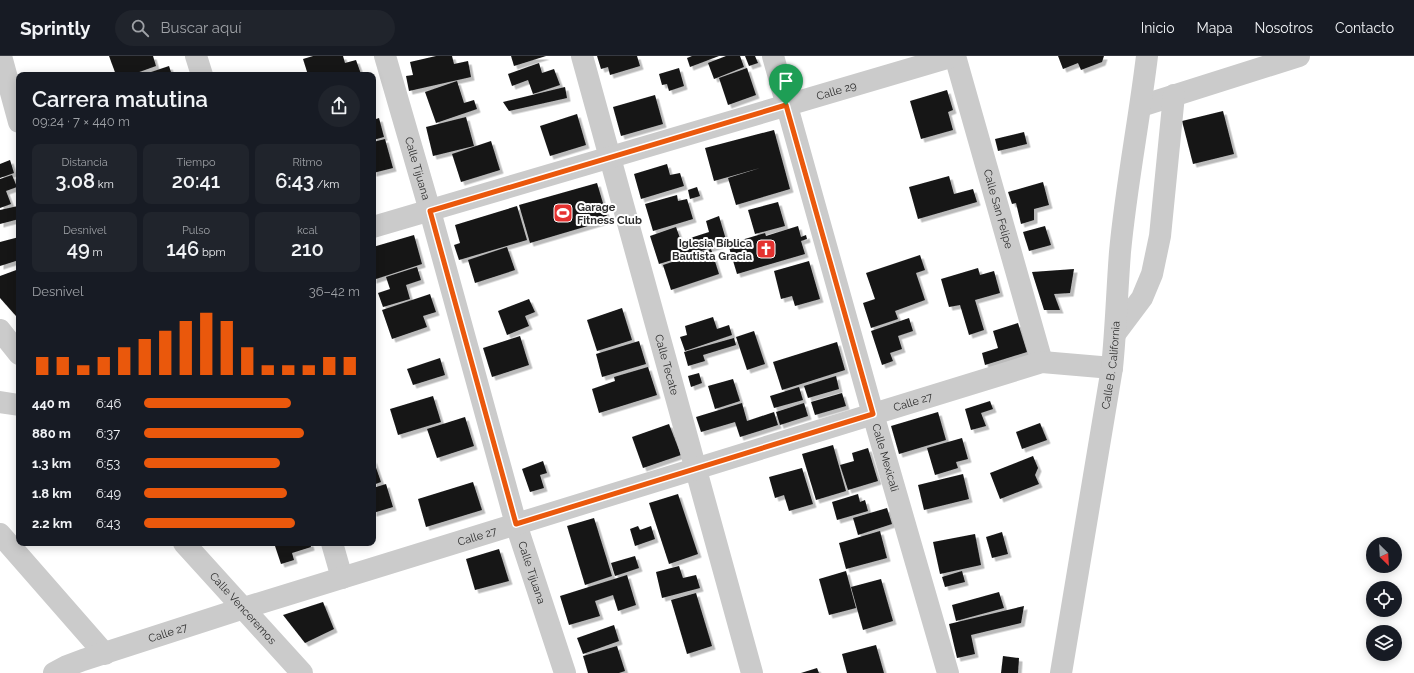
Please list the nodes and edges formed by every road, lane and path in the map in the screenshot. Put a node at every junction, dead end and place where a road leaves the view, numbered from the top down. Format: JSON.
{"nodes":[{"id":1,"x":1,"y":56,"type":"edge"},
{"id":2,"x":196,"y":56,"type":"edge"},
{"id":3,"x":385,"y":56,"type":"edge"},
{"id":4,"x":582,"y":56,"type":"edge"},
{"id":5,"x":773,"y":56,"type":"edge"},
{"id":6,"x":955,"y":56,"type":"edge"},
{"id":7,"x":1146,"y":56,"type":"edge"},
{"id":8,"x":1299,"y":56,"type":"edge"},
{"id":9,"x":201,"y":72,"type":"edge"},
{"id":10,"x":1174,"y":95,"type":"junction"},
{"id":11,"x":786,"y":105,"type":"junction"},
{"id":12,"x":1141,"y":106,"type":"junction"},
{"id":13,"x":16,"y":111,"type":"edge"},
{"id":14,"x":610,"y":158,"type":"junction"},
{"id":15,"x":430,"y":211,"type":"junction"},
{"id":16,"x":376,"y":226,"type":"edge"},
{"id":17,"x":8,"y":331,"type":"edge"},
{"id":18,"x":1116,"y":334,"type":"junction"},
{"id":19,"x":16,"y":348,"type":"edge"},
{"id":20,"x":1042,"y":362,"type":"junction"},
{"id":21,"x":1112,"y":368,"type":"junction"},
{"id":22,"x":0,"y":402,"type":"edge"},
{"id":23,"x":16,"y":405,"type":"edge"},
{"id":24,"x":873,"y":414,"type":"junction"},
{"id":25,"x":696,"y":469,"type":"junction"},
{"id":26,"x":516,"y":524,"type":"junction"},
{"id":27,"x":0,"y":534,"type":"edge"},
{"id":28,"x":187,"y":546,"type":"edge"},
{"id":29,"x":333,"y":546,"type":"edge"},
{"id":30,"x":342,"y":578,"type":"junction"},
{"id":31,"x":244,"y":608,"type":"junction"},
{"id":32,"x":272,"y":639,"type":"junction"},
{"id":33,"x":105,"y":654,"type":"junction"},
{"id":34,"x":54,"y":673,"type":"edge"},
{"id":35,"x":287,"y":673,"type":"edge"},
{"id":36,"x":302,"y":673,"type":"edge"},
{"id":37,"x":565,"y":673,"type":"edge"},
{"id":38,"x":752,"y":673,"type":"edge"},
{"id":39,"x":948,"y":673,"type":"edge"},
{"id":40,"x":1061,"y":673,"type":"edge"}],
"edges":[{"from":1,"to":13,"type":"street"},
{"from":2,"to":9,"type":"street"},
{"from":3,"to":15,"type":"street","name":"Calle Tijuana"},
{"from":4,"to":14,"type":"street","name":"Calle Tecate"},
{"from":5,"to":11,"type":"street","name":"Calle Mexicali"},
{"from":6,"to":11,"type":"street","name":"Calle 29"},
{"from":6,"to":20,"type":"street","name":"Calle San Felipe"},
{"from":7,"to":12,"type":"street","name":"Calle B. California"},
{"from":8,"to":10,"type":"street"},
{"from":10,"to":12,"type":"street"},
{"from":10,"to":18,"type":"street"},
{"from":11,"to":14,"type":"street","name":"Calle 29"},
{"from":11,"to":24,"type":"street","name":"Calle Mexicali"},
{"from":12,"to":18,"type":"street","name":"Calle B. California"},
{"from":14,"to":15,"type":"street","name":"Calle 29"},
{"from":14,"to":25,"type":"street","name":"Calle Tecate"},
{"from":15,"to":16,"type":"street","name":"Calle 29"},
{"from":15,"to":26,"type":"street","name":"Calle Tijuana"},
{"from":17,"to":19,"type":"street"},
{"from":18,"to":21,"type":"street","name":"Calle B. California"},
{"from":20,"to":21,"type":"street","name":"Calle 27"},
{"from":20,"to":24,"type":"street","name":"Calle 27"},
{"from":21,"to":40,"type":"street","name":"Calle B. California"},
{"from":22,"to":23,"type":"street"},
{"from":24,"to":25,"type":"street","name":"Calle 27"},
{"from":24,"to":39,"type":"street","name":"Calle Mexicali"},
{"from":25,"to":26,"type":"street","name":"Calle 27"},
{"from":25,"to":38,"type":"street","name":"Calle Tecate"},
{"from":26,"to":30,"type":"street","name":"Calle 27"},
{"from":26,"to":37,"type":"street","name":"Calle Tijuana"},
{"from":27,"to":33,"type":"street"},
{"from":28,"to":31,"type":"street","name":"Calle Venceremos"},
{"from":29,"to":30,"type":"street"},
{"from":30,"to":31,"type":"street","name":"Calle 27"},
{"from":31,"to":32,"type":"street","name":"Calle Venceremos"},
{"from":31,"to":33,"type":"street","name":"Calle 27"},
{"from":32,"to":35,"type":"street"},
{"from":32,"to":36,"type":"street","name":"Calle Venceremos"},
{"from":33,"to":34,"type":"street","name":"Calle 27"}]}
